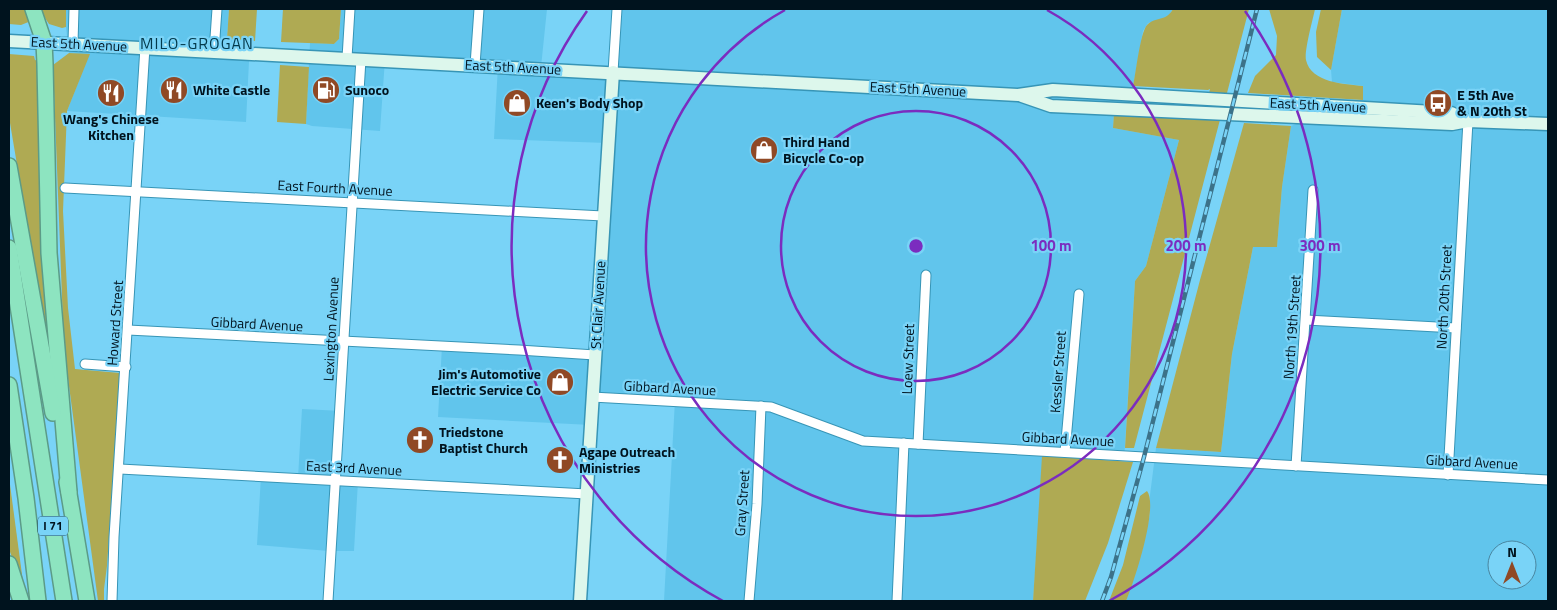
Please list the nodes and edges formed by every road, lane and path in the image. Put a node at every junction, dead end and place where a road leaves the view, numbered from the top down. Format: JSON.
{"nodes":[{"id":1,"x":33,"y":9,"type":"edge"},
{"id":2,"x":74,"y":9,"type":"edge"},
{"id":3,"x":217,"y":9,"type":"edge"},
{"id":4,"x":350,"y":9,"type":"edge"},
{"id":5,"x":479,"y":9,"type":"edge"},
{"id":6,"x":617,"y":9,"type":"edge"},
{"id":7,"x":9,"y":40,"type":"edge"},
{"id":8,"x":44,"y":42,"type":"junction"},
{"id":9,"x":73,"y":44,"type":"junction"},
{"id":10,"x":145,"y":48,"type":"junction"},
{"id":11,"x":214,"y":52,"type":"junction"},
{"id":12,"x":346,"y":58,"type":"junction"},
{"id":13,"x":361,"y":59,"type":"junction"},
{"id":14,"x":476,"y":65,"type":"junction"},
{"id":15,"x":613,"y":72,"type":"junction"},
{"id":16,"x":1468,"y":121,"type":"junction"},
{"id":17,"x":1548,"y":124,"type":"edge"},
{"id":18,"x":9,"y":166,"type":"edge"},
{"id":19,"x":65,"y":188,"type":"dead end"},
{"id":20,"x":1313,"y":190,"type":"dead end"},
{"id":21,"x":136,"y":192,"type":"junction"},
{"id":22,"x":352,"y":202,"type":"junction"},
{"id":23,"x":603,"y":216,"type":"junction"},
{"id":24,"x":9,"y":248,"type":"edge"},
{"id":25,"x":926,"y":275,"type":"dead end"},
{"id":26,"x":1079,"y":294,"type":"dead end"},
{"id":27,"x":1306,"y":320,"type":"junction"},
{"id":28,"x":1456,"y":328,"type":"junction"},
{"id":29,"x":128,"y":330,"type":"junction"},
{"id":30,"x":344,"y":342,"type":"junction"},
{"id":31,"x":595,"y":355,"type":"junction"},
{"id":32,"x":85,"y":364,"type":"dead end"},
{"id":33,"x":126,"y":367,"type":"junction"},
{"id":34,"x":9,"y":385,"type":"edge"},
{"id":35,"x":592,"y":397,"type":"junction"},
{"id":36,"x":761,"y":406,"type":"junction"},
{"id":37,"x":904,"y":443,"type":"junction"},
{"id":38,"x":918,"y":444,"type":"junction"},
{"id":39,"x":1065,"y":452,"type":"junction"},
{"id":40,"x":1296,"y":466,"type":"junction"},
{"id":41,"x":120,"y":469,"type":"junction"},
{"id":42,"x":1448,"y":475,"type":"junction"},
{"id":43,"x":1548,"y":480,"type":"edge"},
{"id":44,"x":336,"y":481,"type":"junction"},
{"id":45,"x":69,"y":492,"type":"junction"},
{"id":46,"x":587,"y":494,"type":"junction"},
{"id":47,"x":9,"y":564,"type":"edge"},
{"id":48,"x":21,"y":601,"type":"edge"},
{"id":49,"x":38,"y":601,"type":"edge"},
{"id":50,"x":64,"y":601,"type":"edge"},
{"id":51,"x":87,"y":601,"type":"edge"},
{"id":52,"x":112,"y":601,"type":"edge"},
{"id":53,"x":328,"y":601,"type":"edge"},
{"id":54,"x":580,"y":601,"type":"edge"},
{"id":55,"x":749,"y":601,"type":"edge"},
{"id":56,"x":897,"y":601,"type":"edge"}],
"edges":[{"from":1,"to":8,"type":"highway"},
{"from":2,"to":9,"type":"street"},
{"from":3,"to":11,"type":"street"},
{"from":4,"to":12,"type":"street"},
{"from":5,"to":14,"type":"street"},
{"from":6,"to":15,"type":"street","name":"St Clair Avenue"},
{"from":7,"to":8,"type":"main road","name":"East 5th Avenue"},
{"from":8,"to":9,"type":"main road","name":"East 5th Avenue"},
{"from":8,"to":45,"type":"highway"},
{"from":9,"to":10,"type":"main road","name":"East 5th Avenue"},
{"from":10,"to":11,"type":"main road","name":"East 5th Avenue"},
{"from":10,"to":21,"type":"street","name":"Howard Street"},
{"from":11,"to":12,"type":"main road","name":"East 5th Avenue"},
{"from":12,"to":13,"type":"main road","name":"East 5th Avenue"},
{"from":13,"to":14,"type":"main road","name":"East 5th Avenue"},
{"from":13,"to":22,"type":"street","name":"Lexington Avenue"},
{"from":14,"to":15,"type":"main road","name":"East 5th Avenue"},
{"from":15,"to":16,"type":"main road","name":"East 5th Avenue"},
{"from":15,"to":23,"type":"main road","name":"St Clair Avenue"},
{"from":16,"to":17,"type":"main road","name":"East 5th Avenue"},
{"from":16,"to":28,"type":"street","name":"North 20th Street"},
{"from":18,"to":45,"type":"highway"},
{"from":19,"to":21,"type":"street","name":"East Fourth Avenue"},
{"from":20,"to":27,"type":"street","name":"North 19th Street"},
{"from":21,"to":22,"type":"street","name":"East Fourth Avenue"},
{"from":21,"to":29,"type":"street","name":"Howard Street"},
{"from":22,"to":23,"type":"street","name":"East Fourth Avenue"},
{"from":22,"to":30,"type":"street","name":"Lexington Avenue"},
{"from":23,"to":31,"type":"main road","name":"St Clair Avenue"},
{"from":24,"to":50,"type":"highway","number":"I 71"},
{"from":25,"to":38,"type":"street","name":"Loew Street"},
{"from":26,"to":39,"type":"street","name":"Kessler Street"},
{"from":27,"to":28,"type":"street"},
{"from":27,"to":40,"type":"street","name":"North 19th Street"},
{"from":28,"to":42,"type":"street","name":"North 20th Street"},
{"from":29,"to":30,"type":"street","name":"Gibbard Avenue"},
{"from":29,"to":33,"type":"street","name":"Howard Street"},
{"from":30,"to":31,"type":"street","name":"Gibbard Avenue"},
{"from":30,"to":44,"type":"street","name":"Lexington Avenue"},
{"from":31,"to":35,"type":"main road","name":"St Clair Avenue"},
{"from":32,"to":33,"type":"street"},
{"from":33,"to":41,"type":"street","name":"Howard Street"},
{"from":34,"to":49,"type":"highway","number":"I 71"},
{"from":35,"to":36,"type":"street","name":"Gibbard Avenue"},
{"from":35,"to":46,"type":"main road","name":"St Clair Avenue"},
{"from":36,"to":37,"type":"street","name":"Gibbard Avenue"},
{"from":36,"to":55,"type":"street","name":"Gray Street"},
{"from":37,"to":38,"type":"street","name":"Gibbard Avenue"},
{"from":37,"to":56,"type":"street"},
{"from":38,"to":39,"type":"street","name":"Gibbard Avenue"},
{"from":39,"to":40,"type":"street","name":"Gibbard Avenue"},
{"from":40,"to":42,"type":"street","name":"Gibbard Avenue"},
{"from":41,"to":44,"type":"street","name":"East 3rd Avenue"},
{"from":41,"to":52,"type":"street","name":"Howard Street"},
{"from":42,"to":43,"type":"street","name":"Gibbard Avenue"},
{"from":44,"to":46,"type":"street","name":"East 3rd Avenue"},
{"from":44,"to":53,"type":"street","name":"Lexington Avenue"},
{"from":45,"to":51,"type":"highway"},
{"from":46,"to":54,"type":"main road","name":"St Clair Avenue"},
{"from":47,"to":48,"type":"highway"}]}
